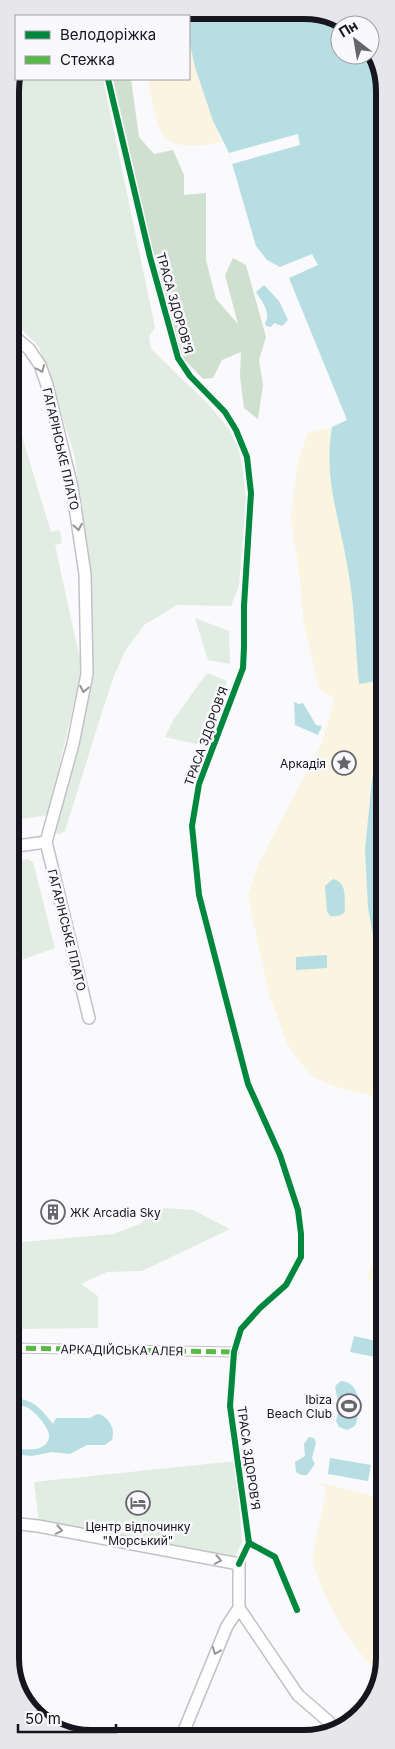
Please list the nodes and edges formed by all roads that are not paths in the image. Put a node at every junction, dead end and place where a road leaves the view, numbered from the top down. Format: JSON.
{"nodes":[{"id":1,"x":19,"y":340,"type":"edge"},
{"id":2,"x":46,"y":842,"type":"junction"},
{"id":3,"x":19,"y":846,"type":"edge"},
{"id":4,"x":89,"y":1018,"type":"dead end"},
{"id":5,"x":19,"y":1348,"type":"edge"},
{"id":6,"x":234,"y":1352,"type":"dead end"},
{"id":7,"x":19,"y":1524,"type":"edge"},
{"id":8,"x":239,"y":1608,"type":"junction"},
{"id":9,"x":330,"y":1725,"type":"edge"},
{"id":10,"x":184,"y":1730,"type":"edge"}],
"edges":[{"from":1,"to":2,"type":"street","name":"ГАГАРІНСЬКЕ ПЛАТО","one_way":true},
{"from":2,"to":3,"type":"street"},
{"from":2,"to":4,"type":"street","name":"ГАГАРІНСЬКЕ ПЛАТО"},
{"from":5,"to":6,"type":"street","name":"АРКАДІЙСЬКА АЛЕЯ"},
{"from":7,"to":8,"type":"street","one_way":true},
{"from":8,"to":9,"type":"street"},
{"from":8,"to":10,"type":"street","one_way":true}]}
